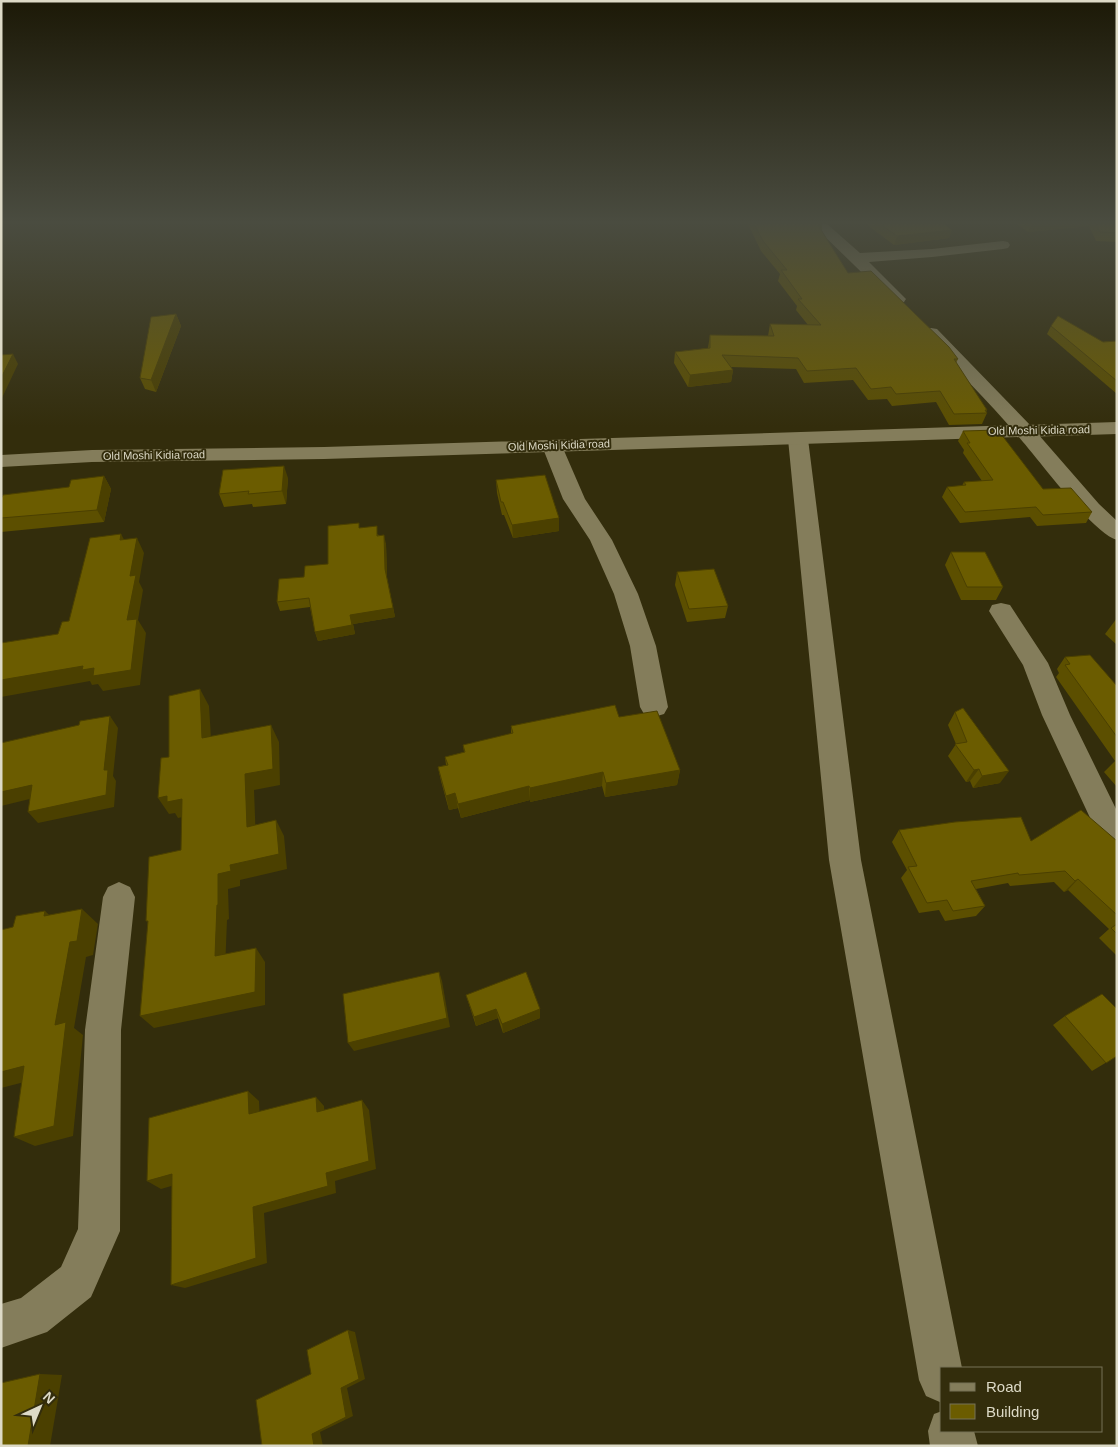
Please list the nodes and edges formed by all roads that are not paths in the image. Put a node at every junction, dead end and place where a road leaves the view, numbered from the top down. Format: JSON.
{"nodes":[{"id":1,"x":891,"y":292,"type":"edge"},
{"id":2,"x":908,"y":309,"type":"edge"},
{"id":3,"x":921,"y":323,"type":"edge"},
{"id":4,"x":1117,"y":428,"type":"edge"},
{"id":5,"x":1024,"y":430,"type":"junction"},
{"id":6,"x":798,"y":439,"type":"junction"},
{"id":7,"x":552,"y":446,"type":"junction"},
{"id":8,"x":1,"y":461,"type":"edge"},
{"id":9,"x":1117,"y":533,"type":"edge"},
{"id":10,"x":1001,"y":611,"type":"dead end"},
{"id":11,"x":654,"y":708,"type":"dead end"},
{"id":12,"x":1117,"y":837,"type":"edge"},
{"id":13,"x":119,"y":897,"type":"dead end"},
{"id":14,"x":1,"y":1326,"type":"edge"},
{"id":15,"x":940,"y":1369,"type":"edge"},
{"id":16,"x":951,"y":1432,"type":"edge"},
{"id":17,"x":954,"y":1446,"type":"edge"}],
"edges":[{"from":1,"to":2,"type":"street"},
{"from":3,"to":5,"type":"street"},
{"from":4,"to":5,"type":"street","name":"Old Moshi Kidia road"},
{"from":5,"to":6,"type":"street","name":"Old Moshi Kidia road"},
{"from":5,"to":9,"type":"street"},
{"from":6,"to":7,"type":"street","name":"Old Moshi Kidia road"},
{"from":6,"to":15,"type":"street"},
{"from":7,"to":8,"type":"street","name":"Old Moshi Kidia road"},
{"from":7,"to":11,"type":"street"},
{"from":10,"to":12,"type":"street"},
{"from":13,"to":14,"type":"street"},
{"from":16,"to":17,"type":"street"}]}
